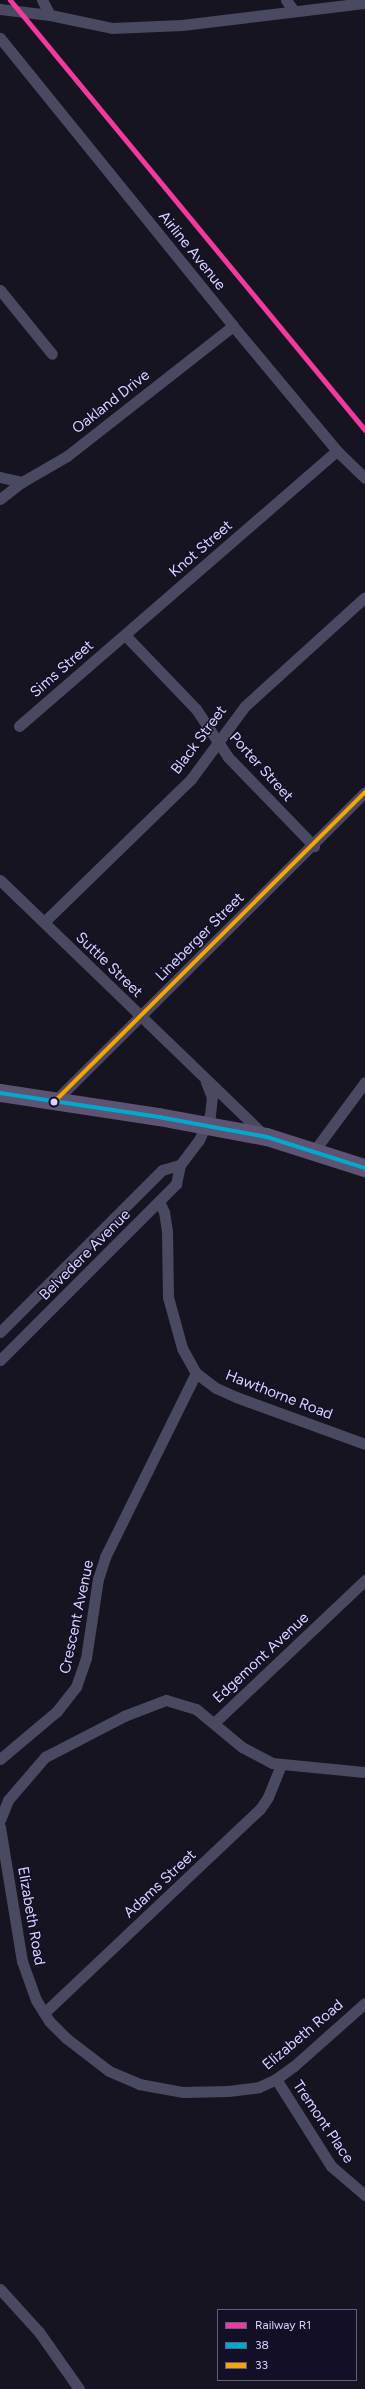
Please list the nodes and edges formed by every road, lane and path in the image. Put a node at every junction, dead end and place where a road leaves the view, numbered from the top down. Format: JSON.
{"nodes":[{"id":1,"x":42,"y":0,"type":"edge"},
{"id":2,"x":286,"y":0,"type":"edge"},
{"id":3,"x":364,"y":4,"type":"edge"},
{"id":4,"x":0,"y":9,"type":"edge"},
{"id":5,"x":294,"y":11,"type":"junction"},
{"id":6,"x":50,"y":15,"type":"junction"},
{"id":7,"x":0,"y":38,"type":"edge"},
{"id":8,"x":0,"y":290,"type":"edge"},
{"id":9,"x":233,"y":326,"type":"junction"},
{"id":10,"x":52,"y":354,"type":"dead end"},
{"id":11,"x":337,"y":451,"type":"junction"},
{"id":12,"x":0,"y":477,"type":"edge"},
{"id":13,"x":365,"y":478,"type":"edge"},
{"id":14,"x":22,"y":482,"type":"junction"},
{"id":15,"x":0,"y":500,"type":"edge"},
{"id":16,"x":365,"y":597,"type":"edge"},
{"id":17,"x":125,"y":635,"type":"junction"},
{"id":18,"x":19,"y":726,"type":"dead end"},
{"id":19,"x":217,"y":741,"type":"junction"},
{"id":20,"x":365,"y":792,"type":"edge"},
{"id":21,"x":314,"y":846,"type":"junction"},
{"id":22,"x":0,"y":880,"type":"edge"},
{"id":23,"x":44,"y":922,"type":"junction"},
{"id":24,"x":141,"y":1017,"type":"junction"},
{"id":25,"x":202,"y":1075,"type":"junction"},
{"id":26,"x":365,"y":1082,"type":"edge"},
{"id":27,"x":0,"y":1093,"type":"edge"},
{"id":28,"x":54,"y":1102,"type":"junction"},
{"id":29,"x":207,"y":1126,"type":"junction"},
{"id":30,"x":267,"y":1137,"type":"junction"},
{"id":31,"x":314,"y":1151,"type":"junction"},
{"id":32,"x":180,"y":1164,"type":"junction"},
{"id":33,"x":365,"y":1168,"type":"edge"},
{"id":34,"x":159,"y":1201,"type":"junction"},
{"id":35,"x":0,"y":1332,"type":"edge"},
{"id":36,"x":0,"y":1360,"type":"edge"},
{"id":37,"x":196,"y":1373,"type":"junction"},
{"id":38,"x":365,"y":1444,"type":"edge"},
{"id":39,"x":365,"y":1580,"type":"edge"},
{"id":40,"x":215,"y":1722,"type":"junction"},
{"id":41,"x":0,"y":1760,"type":"edge"},
{"id":42,"x":281,"y":1765,"type":"junction"},
{"id":43,"x":365,"y":1772,"type":"edge"},
{"id":44,"x":0,"y":1820,"type":"edge"},
{"id":45,"x":0,"y":1828,"type":"edge"},
{"id":46,"x":365,"y":2002,"type":"edge"},
{"id":47,"x":44,"y":2013,"type":"junction"},
{"id":48,"x":276,"y":2080,"type":"junction"},
{"id":49,"x":365,"y":2195,"type":"edge"},
{"id":50,"x":0,"y":2289,"type":"edge"},
{"id":51,"x":79,"y":2389,"type":"edge"}],
"edges":[{"from":1,"to":6,"type":"street"},
{"from":2,"to":5,"type":"street"},
{"from":3,"to":5,"type":"street"},
{"from":4,"to":6,"type":"street"},
{"from":5,"to":6,"type":"street"},
{"from":7,"to":9,"type":"street","name":"Airline Avenue"},
{"from":8,"to":10,"type":"street"},
{"from":9,"to":11,"type":"street","name":"Airline Avenue"},
{"from":9,"to":14,"type":"street","name":"Oakland Drive"},
{"from":11,"to":13,"type":"street","name":"Airline Avenue"},
{"from":11,"to":17,"type":"street","name":"Knot Street"},
{"from":12,"to":14,"type":"street"},
{"from":14,"to":15,"type":"street","name":"Oakland Drive"},
{"from":16,"to":19,"type":"street","name":"Black Street"},
{"from":17,"to":18,"type":"street","name":"Sims Street"},
{"from":17,"to":19,"type":"street","name":"Porter Street"},
{"from":19,"to":21,"type":"street","name":"Porter Street"},
{"from":19,"to":23,"type":"street","name":"Black Street"},
{"from":20,"to":21,"type":"street","name":"Lineberger Street"},
{"from":21,"to":24,"type":"street","name":"Lineberger Street"},
{"from":22,"to":23,"type":"street","name":"Suttle Street"},
{"from":23,"to":24,"type":"street","name":"Suttle Street"},
{"from":24,"to":25,"type":"street","name":"Suttle Street"},
{"from":24,"to":28,"type":"street","name":"Lineberger Street"},
{"from":25,"to":29,"type":"street","name":"Belvedere Avenue"},
{"from":25,"to":30,"type":"street","name":"Suttle Street"},
{"from":26,"to":31,"type":"street"},
{"from":27,"to":28,"type":"main road"},
{"from":28,"to":29,"type":"main road"},
{"from":29,"to":30,"type":"main road"},
{"from":29,"to":32,"type":"street","name":"Belvedere Avenue"},
{"from":30,"to":31,"type":"main road"},
{"from":31,"to":33,"type":"main road"},
{"from":32,"to":34,"type":"street","name":"Belvedere Avenue"},
{"from":32,"to":35,"type":"street","name":"Belvedere Avenue"},
{"from":34,"to":36,"type":"street","name":"Belvedere Avenue"},
{"from":34,"to":37,"type":"street","name":"Hawthorne Road"},
{"from":37,"to":38,"type":"street","name":"Hawthorne Road"},
{"from":37,"to":41,"type":"street","name":"Crescent Avenue"},
{"from":39,"to":40,"type":"street","name":"Edgemont Avenue"},
{"from":40,"to":42,"type":"street"},
{"from":40,"to":44,"type":"street","name":"Edgemont Avenue"},
{"from":42,"to":43,"type":"street"},
{"from":42,"to":47,"type":"street","name":"Adams Street"},
{"from":45,"to":47,"type":"street","name":"Elizabeth Road"},
{"from":46,"to":48,"type":"street","name":"Elizabeth Road"},
{"from":47,"to":48,"type":"street","name":"Elizabeth Road"},
{"from":48,"to":49,"type":"street","name":"Tremont Place"},
{"from":50,"to":51,"type":"street"}]}
